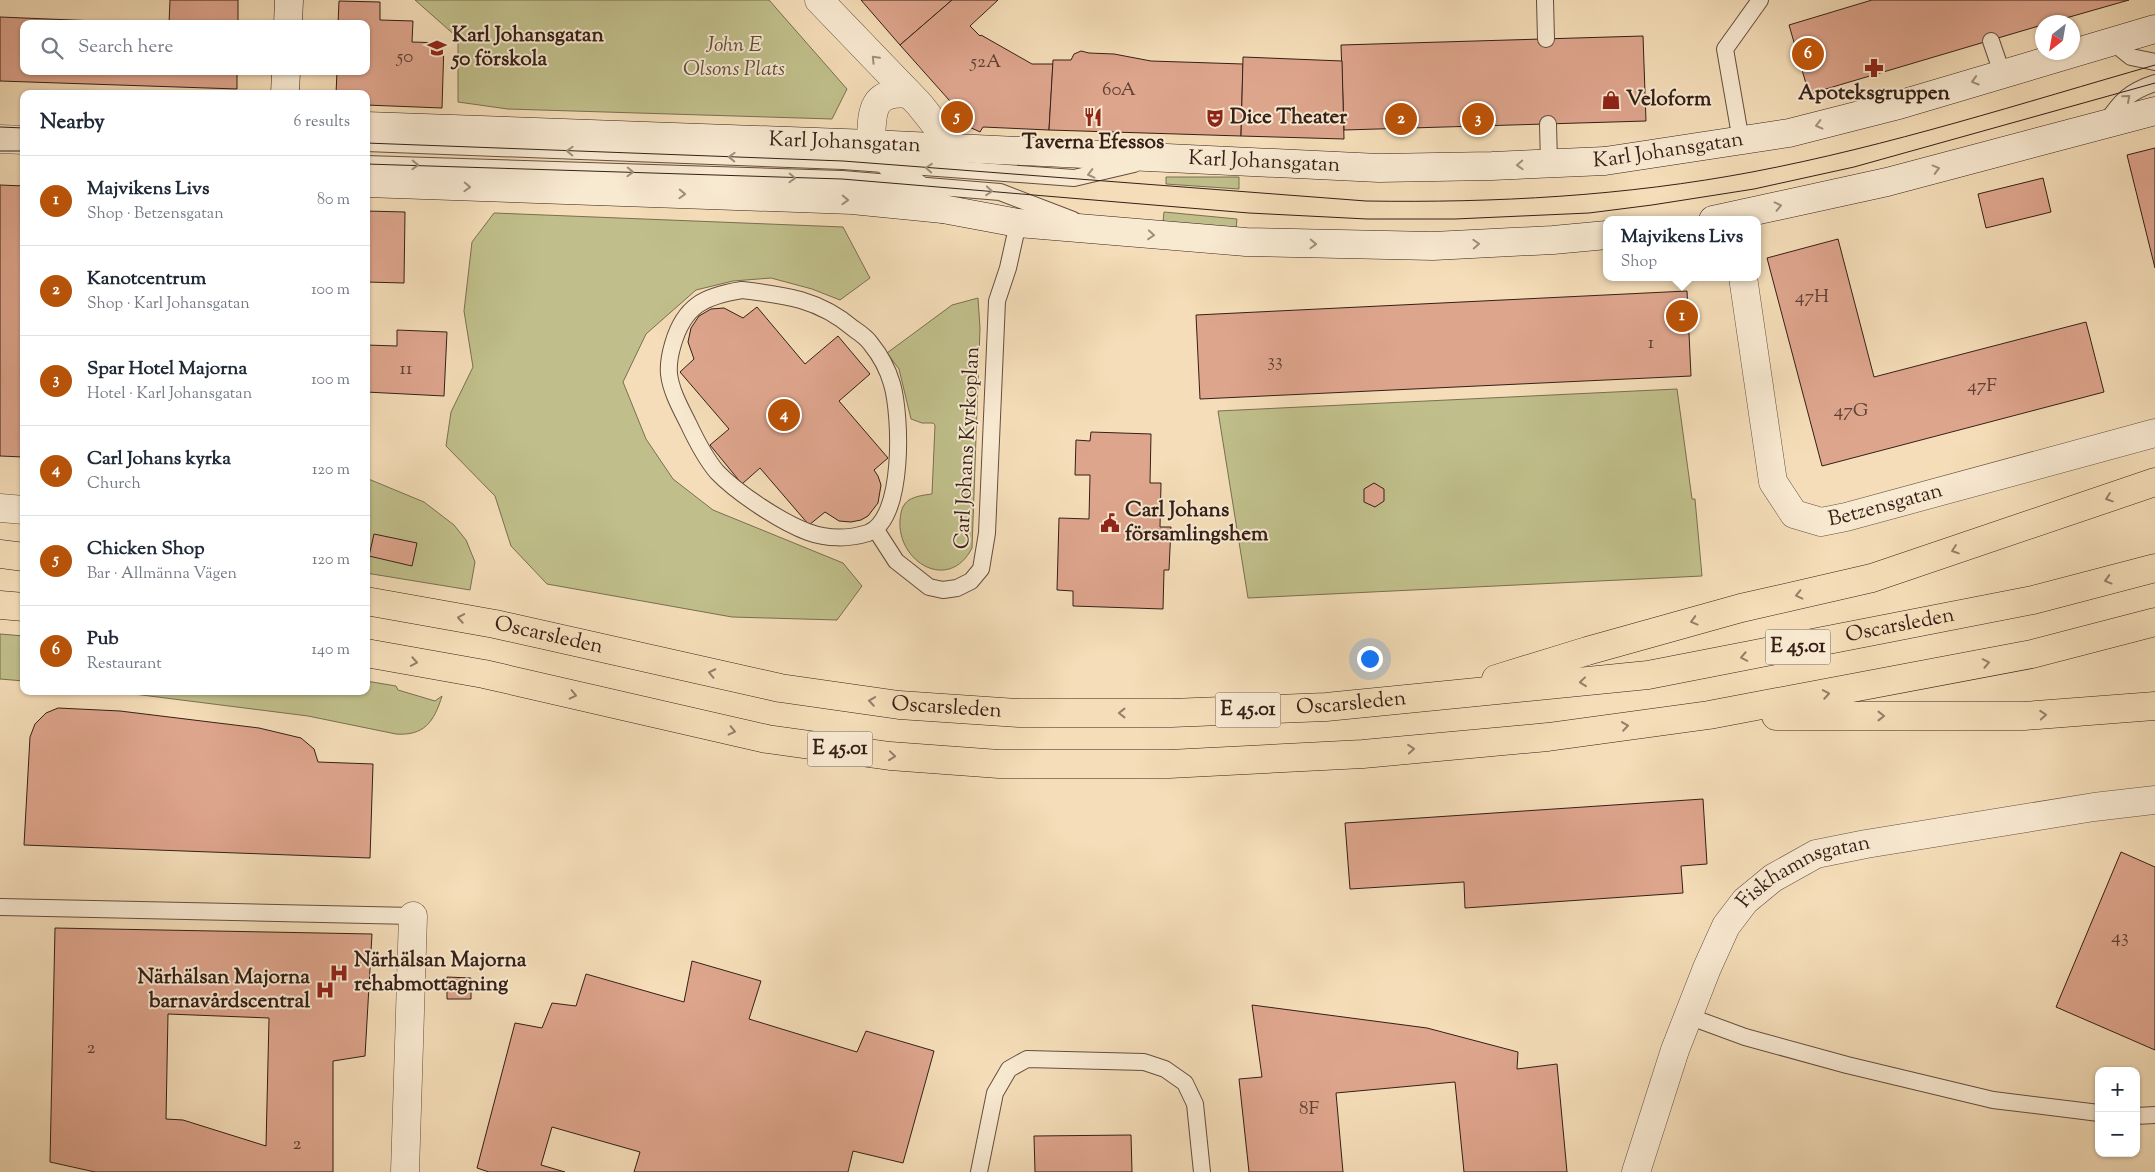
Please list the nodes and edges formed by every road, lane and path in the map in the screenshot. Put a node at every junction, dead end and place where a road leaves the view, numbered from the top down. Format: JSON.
{"nodes":[{"id":1,"x":289,"y":0,"type":"edge"},
{"id":2,"x":819,"y":0,"type":"edge"},
{"id":3,"x":1545,"y":0,"type":"edge"},
{"id":4,"x":1760,"y":0,"type":"edge"},
{"id":5,"x":288,"y":20,"type":"edge"},
{"id":6,"x":2155,"y":29,"type":"edge"},
{"id":7,"x":1546,"y":39,"type":"dead end"},
{"id":8,"x":1991,"y":41,"type":"dead end"},
{"id":9,"x":2111,"y":42,"type":"junction"},
{"id":10,"x":2155,"y":62,"type":"edge"},
{"id":11,"x":2002,"y":73,"type":"junction"},
{"id":12,"x":286,"y":75,"type":"edge"},
{"id":13,"x":2155,"y":83,"type":"edge"},
{"id":14,"x":285,"y":90,"type":"edge"},
{"id":15,"x":908,"y":94,"type":"junction"},
{"id":16,"x":2155,"y":111,"type":"edge"},
{"id":17,"x":2106,"y":123,"type":"junction"},
{"id":18,"x":1548,"y":124,"type":"dead end"},
{"id":19,"x":370,"y":126,"type":"edge"},
{"id":20,"x":0,"y":128,"type":"edge"},
{"id":21,"x":20,"y":128,"type":"edge"},
{"id":22,"x":0,"y":139,"type":"edge"},
{"id":23,"x":20,"y":140,"type":"edge"},
{"id":24,"x":1742,"y":141,"type":"junction"},
{"id":25,"x":370,"y":143,"type":"edge"},
{"id":26,"x":870,"y":144,"type":"junction"},
{"id":27,"x":954,"y":148,"type":"junction"},
{"id":28,"x":0,"y":150,"type":"edge"},
{"id":29,"x":20,"y":151,"type":"edge"},
{"id":30,"x":1156,"y":159,"type":"junction"},
{"id":31,"x":1549,"y":163,"type":"junction"},
{"id":32,"x":370,"y":164,"type":"edge"},
{"id":33,"x":893,"y":165,"type":"junction"},
{"id":34,"x":370,"y":183,"type":"edge"},
{"id":35,"x":912,"y":185,"type":"junction"},
{"id":36,"x":943,"y":209,"type":"junction"},
{"id":37,"x":1736,"y":216,"type":"edge"},
{"id":38,"x":1018,"y":223,"type":"junction"},
{"id":39,"x":1102,"y":231,"type":"junction"},
{"id":40,"x":1603,"y":235,"type":"edge"},
{"id":41,"x":1744,"y":281,"type":"edge"},
{"id":42,"x":2155,"y":433,"type":"edge"},
{"id":43,"x":2155,"y":482,"type":"edge"},
{"id":44,"x":0,"y":508,"type":"edge"},
{"id":45,"x":20,"y":510,"type":"edge"},
{"id":46,"x":876,"y":530,"type":"junction"},
{"id":47,"x":0,"y":554,"type":"edge"},
{"id":48,"x":20,"y":556,"type":"edge"},
{"id":49,"x":2155,"y":568,"type":"edge"},
{"id":50,"x":370,"y":602,"type":"edge"},
{"id":51,"x":0,"y":605,"type":"edge"},
{"id":52,"x":20,"y":607,"type":"edge"},
{"id":53,"x":2155,"y":622,"type":"edge"},
{"id":54,"x":370,"y":654,"type":"edge"},
{"id":55,"x":1435,"y":697,"type":"junction"},
{"id":56,"x":2155,"y":706,"type":"edge"},
{"id":57,"x":1709,"y":715,"type":"junction"},
{"id":58,"x":2142,"y":801,"type":"edge"},
{"id":59,"x":2155,"y":814,"type":"edge"},
{"id":60,"x":0,"y":907,"type":"edge"},
{"id":61,"x":413,"y":916,"type":"joint"},
{"id":62,"x":1688,"y":1016,"type":"junction"},
{"id":63,"x":2095,"y":1113,"type":"edge"},
{"id":64,"x":2155,"y":1115,"type":"edge"},
{"id":65,"x":2140,"y":1116,"type":"edge"},
{"id":66,"x":405,"y":1172,"type":"edge"},
{"id":67,"x":979,"y":1172,"type":"edge"},
{"id":68,"x":1202,"y":1172,"type":"edge"},
{"id":69,"x":1636,"y":1172,"type":"edge"}],
"edges":[{"from":1,"to":5,"type":"street"},
{"from":15,"to":2,"type":"street","one_way":true},
{"from":3,"to":7,"type":"lane"},
{"from":4,"to":24,"type":"lane"},
{"from":6,"to":9,"type":"street","name":"Karl Johansgatan"},
{"from":8,"to":11,"type":"lane"},
{"from":9,"to":10,"type":"lane"},
{"from":9,"to":11,"type":"street","name":"Karl Johansgatan"},
{"from":11,"to":24,"type":"street","name":"Karl Johansgatan","one_way":true},
{"from":12,"to":14,"type":"street"},
{"from":17,"to":13,"type":"lane","one_way":true},
{"from":15,"to":26,"type":"street"},
{"from":15,"to":27,"type":"street"},
{"from":16,"to":17,"type":"street"},
{"from":37,"to":17,"type":"street","one_way":true},
{"from":18,"to":31,"type":"lane"},
{"from":19,"to":26,"type":"street","name":"Karl Johansgatan"},
{"from":20,"to":21,"type":"lane"},
{"from":22,"to":23,"type":"street"},
{"from":24,"to":31,"type":"street","name":"Karl Johansgatan"},
{"from":33,"to":25,"type":"lane","one_way":true},
{"from":26,"to":27,"type":"street","name":"Karl Johansgatan"},
{"from":26,"to":33,"type":"street"},
{"from":27,"to":30,"type":"street","name":"Karl Johansgatan"},
{"from":28,"to":29,"type":"lane"},
{"from":31,"to":30,"type":"street","name":"Karl Johansgatan","one_way":true},
{"from":30,"to":33,"type":"lane","one_way":true},
{"from":32,"to":35,"type":"lane","one_way":true},
{"from":33,"to":35,"type":"street"},
{"from":34,"to":36,"type":"street","one_way":true},
{"from":35,"to":36,"type":"street"},
{"from":35,"to":39,"type":"lane","one_way":true},
{"from":36,"to":38,"type":"street"},
{"from":38,"to":39,"type":"street"},
{"from":38,"to":46,"type":"lane","name":"Carl Johans Kyrkoplan"},
{"from":39,"to":40,"type":"street","one_way":true},
{"from":41,"to":42,"type":"street","name":"Betzensgatan"},
{"from":43,"to":55,"type":"highway","one_way":true},
{"from":44,"to":45,"type":"street"},
{"from":46,"to":46,"type":"lane"},
{"from":47,"to":48,"type":"highway"},
{"from":49,"to":55,"type":"highway","name":"Oscarsleden","number":"E 45.01","one_way":true},
{"from":55,"to":50,"type":"highway","name":"Oscarsleden","number":"E 45.01","one_way":true},
{"from":51,"to":52,"type":"highway"},
{"from":57,"to":53,"type":"highway","number":"E 45.01","one_way":true},
{"from":54,"to":57,"type":"highway","number":"E 45.01","one_way":true},
{"from":57,"to":56,"type":"highway","one_way":true},
{"from":58,"to":59,"type":"lane"},
{"from":58,"to":62,"type":"street","name":"Fiskhamnsgatan"},
{"from":60,"to":61,"type":"lane"},
{"from":61,"to":66,"type":"street"},
{"from":62,"to":63,"type":"lane"},
{"from":62,"to":69,"type":"street","name":"Fiskhamnsgatan"},
{"from":64,"to":65,"type":"lane"},
{"from":67,"to":68,"type":"lane"}]}
